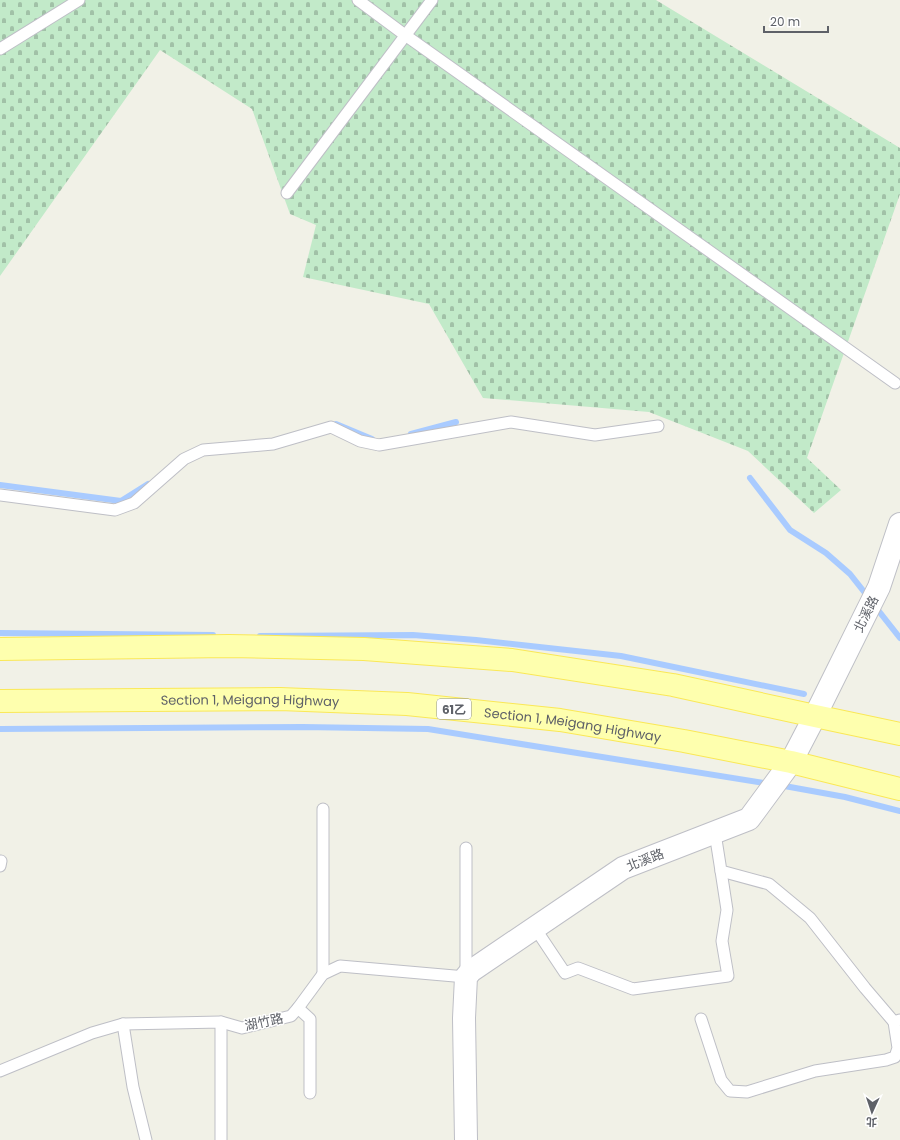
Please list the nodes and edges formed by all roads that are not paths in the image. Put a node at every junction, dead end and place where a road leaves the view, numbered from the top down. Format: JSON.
{"nodes":[{"id":1,"x":79,"y":0,"type":"edge"},
{"id":2,"x":358,"y":0,"type":"edge"},
{"id":3,"x":432,"y":0,"type":"edge"},
{"id":4,"x":404,"y":36,"type":"junction"},
{"id":5,"x":0,"y":49,"type":"edge"},
{"id":6,"x":287,"y":193,"type":"dead end"},
{"id":7,"x":895,"y":383,"type":"dead end"},
{"id":8,"x":658,"y":426,"type":"dead end"},
{"id":9,"x":0,"y":496,"type":"edge"},
{"id":10,"x":900,"y":524,"type":"edge"},
{"id":11,"x":0,"y":650,"type":"edge"},
{"id":12,"x":0,"y":701,"type":"edge"},
{"id":13,"x":815,"y":716,"type":"junction"},
{"id":14,"x":900,"y":734,"type":"edge"},
{"id":15,"x":791,"y":762,"type":"junction"},
{"id":16,"x":900,"y":789,"type":"edge"},
{"id":17,"x":323,"y":809,"type":"dead end"},
{"id":18,"x":715,"y":833,"type":"junction"},
{"id":19,"x":466,"y":848,"type":"dead end"},
{"id":20,"x":721,"y":871,"type":"junction"},
{"id":21,"x":535,"y":928,"type":"junction"},
{"id":22,"x":323,"y":974,"type":"junction"},
{"id":23,"x":466,"y":977,"type":"junction"},
{"id":24,"x":298,"y":1008,"type":"junction"},
{"id":25,"x":702,"y":1019,"type":"dead end"},
{"id":26,"x":897,"y":1021,"type":"edge"},
{"id":27,"x":221,"y":1022,"type":"junction"},
{"id":28,"x":123,"y":1024,"type":"junction"},
{"id":29,"x":0,"y":1071,"type":"edge"},
{"id":30,"x":310,"y":1093,"type":"dead end"},
{"id":31,"x":146,"y":1140,"type":"edge"},
{"id":32,"x":221,"y":1140,"type":"edge"},
{"id":33,"x":466,"y":1140,"type":"edge"}],
"edges":[{"from":1,"to":5,"type":"lane"},
{"from":2,"to":4,"type":"lane"},
{"from":3,"to":4,"type":"lane"},
{"from":4,"to":6,"type":"lane"},
{"from":4,"to":7,"type":"lane"},
{"from":8,"to":9,"type":"lane"},
{"from":10,"to":13,"type":"street","name":"北溪路"},
{"from":11,"to":13,"type":"main road"},
{"from":12,"to":15,"type":"main road","name":"Section 1, Meigang Highway","number":"61乙"},
{"from":13,"to":14,"type":"main road"},
{"from":13,"to":15,"type":"street","name":"北溪路"},
{"from":15,"to":16,"type":"main road","name":"Section 1, Meigang Highway","number":"61乙"},
{"from":15,"to":18,"type":"street","name":"北溪路"},
{"from":17,"to":22,"type":"lane"},
{"from":18,"to":20,"type":"lane"},
{"from":18,"to":21,"type":"street","name":"北溪路"},
{"from":19,"to":23,"type":"lane"},
{"from":20,"to":21,"type":"lane"},
{"from":20,"to":26,"type":"lane"},
{"from":21,"to":23,"type":"street","name":"北溪路"},
{"from":22,"to":23,"type":"lane"},
{"from":22,"to":24,"type":"lane","name":"湖竹路"},
{"from":23,"to":33,"type":"street"},
{"from":24,"to":27,"type":"lane","name":"湖竹路"},
{"from":24,"to":30,"type":"lane"},
{"from":25,"to":26,"type":"lane"},
{"from":27,"to":28,"type":"lane","name":"湖竹路"},
{"from":27,"to":32,"type":"lane"},
{"from":28,"to":29,"type":"lane","name":"湖竹路"},
{"from":28,"to":31,"type":"lane"}]}
